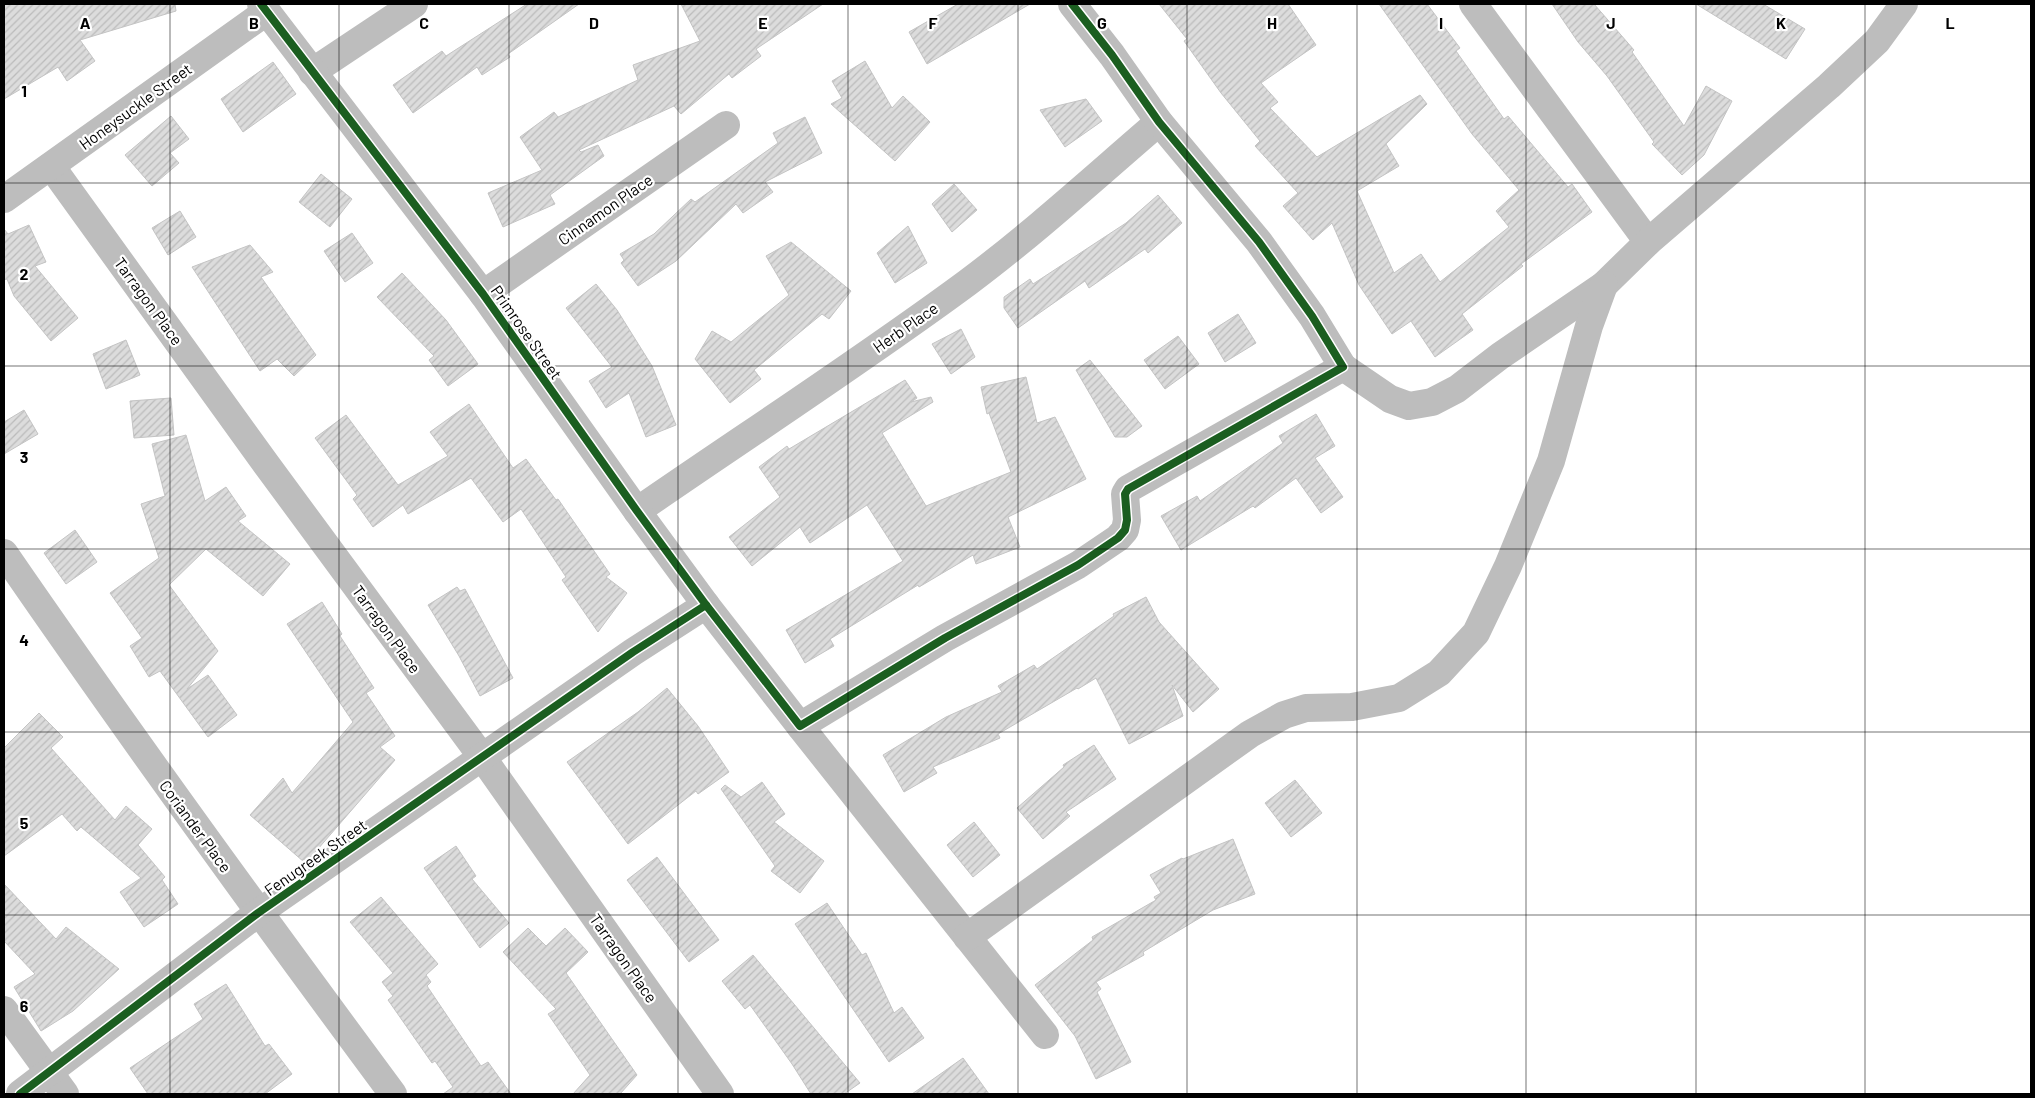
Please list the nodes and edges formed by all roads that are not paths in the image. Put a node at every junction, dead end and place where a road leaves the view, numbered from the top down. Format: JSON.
{"nodes":[{"id":1,"x":414,"y":4,"type":"edge"},
{"id":2,"x":1072,"y":4,"type":"edge"},
{"id":3,"x":1473,"y":4,"type":"edge"},
{"id":4,"x":1904,"y":4,"type":"edge"},
{"id":5,"x":263,"y":8,"type":"edge"},
{"id":6,"x":312,"y":72,"type":"junction"},
{"id":7,"x":1159,"y":122,"type":"junction"},
{"id":8,"x":726,"y":125,"type":"dead end"},
{"id":9,"x":51,"y":166,"type":"junction"},
{"id":10,"x":4,"y":199,"type":"edge"},
{"id":11,"x":1648,"y":242,"type":"junction"},
{"id":12,"x":1604,"y":285,"type":"junction"},
{"id":13,"x":483,"y":294,"type":"junction"},
{"id":14,"x":1344,"y":366,"type":"junction"},
{"id":15,"x":637,"y":511,"type":"junction"},
{"id":16,"x":4,"y":553,"type":"edge"},
{"id":17,"x":706,"y":605,"type":"junction"},
{"id":18,"x":800,"y":726,"type":"junction"},
{"id":19,"x":482,"y":757,"type":"junction"},
{"id":20,"x":258,"y":912,"type":"junction"},
{"id":21,"x":967,"y":937,"type":"junction"},
{"id":22,"x":4,"y":1010,"type":"edge"},
{"id":23,"x":1045,"y":1035,"type":"dead end"},
{"id":24,"x":49,"y":1072,"type":"junction"},
{"id":25,"x":20,"y":1094,"type":"edge"},
{"id":26,"x":65,"y":1094,"type":"edge"},
{"id":27,"x":393,"y":1094,"type":"edge"},
{"id":28,"x":720,"y":1094,"type":"edge"}],
"edges":[{"from":1,"to":6,"type":"street"},
{"from":2,"to":7,"type":"street"},
{"from":3,"to":11,"type":"street"},
{"from":4,"to":11,"type":"street"},
{"from":5,"to":6,"type":"street","name":"Primrose Street"},
{"from":5,"to":9,"type":"street","name":"Honeysuckle Street"},
{"from":6,"to":13,"type":"street","name":"Primrose Street"},
{"from":7,"to":14,"type":"street"},
{"from":7,"to":15,"type":"street","name":"Herb Place"},
{"from":8,"to":13,"type":"street","name":"Cinnamon Place"},
{"from":9,"to":10,"type":"street","name":"Honeysuckle Street"},
{"from":9,"to":19,"type":"street","name":"Tarragon Place"},
{"from":11,"to":12,"type":"street"},
{"from":12,"to":14,"type":"street"},
{"from":12,"to":21,"type":"street"},
{"from":13,"to":15,"type":"street","name":"Primrose Street"},
{"from":14,"to":18,"type":"street"},
{"from":15,"to":17,"type":"street","name":"Primrose Street"},
{"from":16,"to":20,"type":"street","name":"Coriander Place"},
{"from":17,"to":18,"type":"street","name":"Primrose Street"},
{"from":17,"to":19,"type":"street","name":"Fenugreek Street"},
{"from":18,"to":21,"type":"street","name":"Primrose Street"},
{"from":19,"to":20,"type":"street","name":"Fenugreek Street"},
{"from":19,"to":28,"type":"street","name":"Tarragon Place"},
{"from":20,"to":24,"type":"street","name":"Fenugreek Street"},
{"from":20,"to":27,"type":"street","name":"Coriander Place"},
{"from":21,"to":23,"type":"street","name":"Primrose Street"},
{"from":22,"to":24,"type":"street"},
{"from":24,"to":25,"type":"street","name":"Fenugreek Street"},
{"from":24,"to":26,"type":"street"}]}
